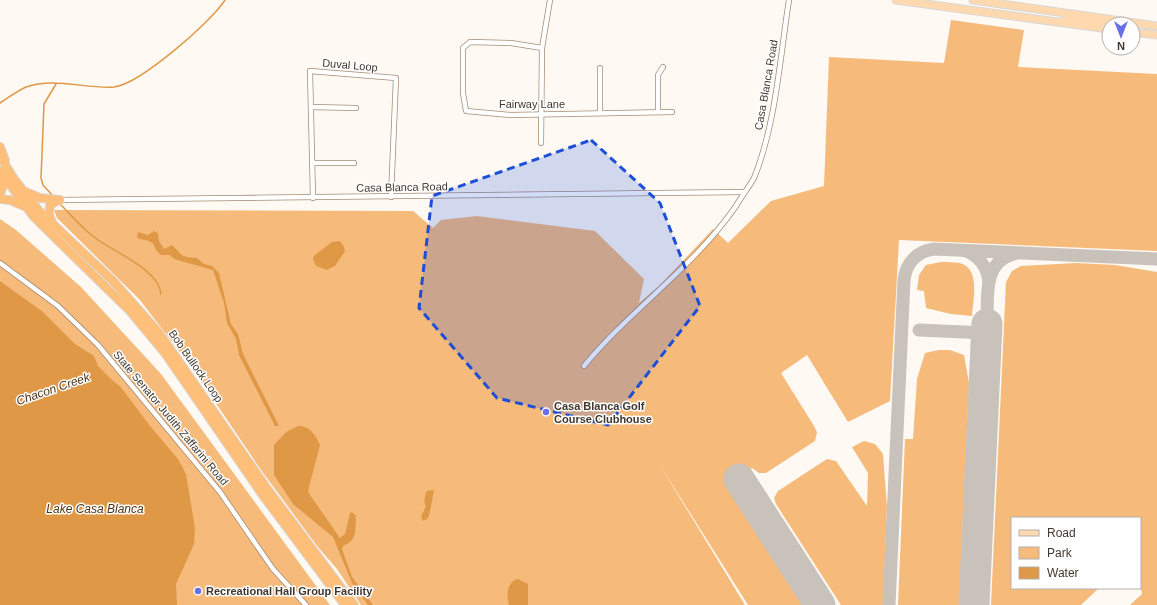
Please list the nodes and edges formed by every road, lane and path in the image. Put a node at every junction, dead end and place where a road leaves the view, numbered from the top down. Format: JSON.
{"nodes":[{"id":1,"x":550,"y":0,"type":"edge"},
{"id":2,"x":789,"y":0,"type":"edge"},
{"id":3,"x":896,"y":0,"type":"edge"},
{"id":4,"x":973,"y":0,"type":"edge"},
{"id":5,"x":1050,"y":21,"type":"junction"},
{"id":6,"x":1101,"y":23,"type":"edge"},
{"id":7,"x":1157,"y":26,"type":"edge"},
{"id":8,"x":1101,"y":28,"type":"edge"},
{"id":9,"x":1141,"y":29,"type":"edge"},
{"id":10,"x":1157,"y":31,"type":"edge"},
{"id":11,"x":1141,"y":33,"type":"edge"},
{"id":12,"x":1157,"y":36,"type":"edge"},
{"id":13,"x":542,"y":48,"type":"junction"},
{"id":14,"x":663,"y":67,"type":"dead end"},
{"id":15,"x":600,"y":68,"type":"dead end"},
{"id":16,"x":311,"y":107,"type":"junction"},
{"id":17,"x":356,"y":108,"type":"dead end"},
{"id":18,"x":658,"y":112,"type":"junction"},
{"id":19,"x":672,"y":112,"type":"dead end"},
{"id":20,"x":541,"y":113,"type":"junction"},
{"id":21,"x":600,"y":113,"type":"junction"},
{"id":22,"x":541,"y":143,"type":"dead end"},
{"id":23,"x":0,"y":147,"type":"edge"},
{"id":24,"x":0,"y":156,"type":"edge"},
{"id":25,"x":312,"y":163,"type":"junction"},
{"id":26,"x":354,"y":163,"type":"dead end"},
{"id":27,"x":0,"y":171,"type":"edge"},
{"id":28,"x":14,"y":179,"type":"junction"},
{"id":29,"x":23,"y":190,"type":"junction"},
{"id":30,"x":744,"y":192,"type":"junction"},
{"id":31,"x":0,"y":194,"type":"edge"},
{"id":32,"x":390,"y":197,"type":"junction"},
{"id":33,"x":313,"y":198,"type":"junction"},
{"id":34,"x":0,"y":200,"type":"edge"},
{"id":35,"x":60,"y":200,"type":"junction"},
{"id":36,"x":27,"y":208,"type":"junction"},
{"id":37,"x":53,"y":226,"type":"junction"},
{"id":38,"x":0,"y":263,"type":"edge"},
{"id":39,"x":584,"y":366,"type":"dead end"},
{"id":40,"x":306,"y":605,"type":"edge"},
{"id":41,"x":345,"y":605,"type":"edge"},
{"id":42,"x":354,"y":605,"type":"edge"}],
"edges":[{"from":1,"to":13,"type":"street"},
{"from":2,"to":30,"type":"street","name":"Casa Blanca Road"},
{"from":3,"to":5,"type":"main road"},
{"from":4,"to":7,"type":"main road"},
{"from":5,"to":6,"type":"main road"},
{"from":5,"to":8,"type":"main road"},
{"from":9,"to":10,"type":"main road"},
{"from":11,"to":12,"type":"main road"},
{"from":13,"to":20,"type":"street"},
{"from":13,"to":20,"type":"street","name":"Fairway Lane"},
{"from":14,"to":18,"type":"street"},
{"from":15,"to":21,"type":"street"},
{"from":16,"to":17,"type":"street"},
{"from":16,"to":25,"type":"street","name":"Duval Loop"},
{"from":16,"to":32,"type":"street","name":"Duval Loop"},
{"from":18,"to":19,"type":"street","name":"Fairway Lane"},
{"from":18,"to":21,"type":"street","name":"Fairway Lane"},
{"from":20,"to":21,"type":"street","name":"Fairway Lane"},
{"from":20,"to":22,"type":"street"},
{"from":23,"to":28,"type":"highway"},
{"from":24,"to":28,"type":"highway","name":"Bob Bullock Loop"},
{"from":25,"to":26,"type":"street"},
{"from":25,"to":33,"type":"street","name":"Duval Loop"},
{"from":27,"to":31,"type":"highway"},
{"from":27,"to":36,"type":"highway","name":"Bob Bullock Loop"},
{"from":28,"to":29,"type":"highway","name":"Bob Bullock Loop"},
{"from":29,"to":35,"type":"highway"},
{"from":29,"to":37,"type":"highway","name":"Bob Bullock Loop"},
{"from":30,"to":32,"type":"street","name":"Casa Blanca Road"},
{"from":30,"to":39,"type":"street","name":"Casa Blanca Road"},
{"from":32,"to":33,"type":"street","name":"Casa Blanca Road"},
{"from":33,"to":35,"type":"street","name":"Casa Blanca Road"},
{"from":34,"to":36,"type":"highway"},
{"from":35,"to":37,"type":"highway"},
{"from":36,"to":41,"type":"highway","name":"Bob Bullock Loop"},
{"from":37,"to":42,"type":"highway","name":"Bob Bullock Loop"},
{"from":38,"to":40,"type":"street","name":"State Senator Judith Zaffarini Road"}]}
